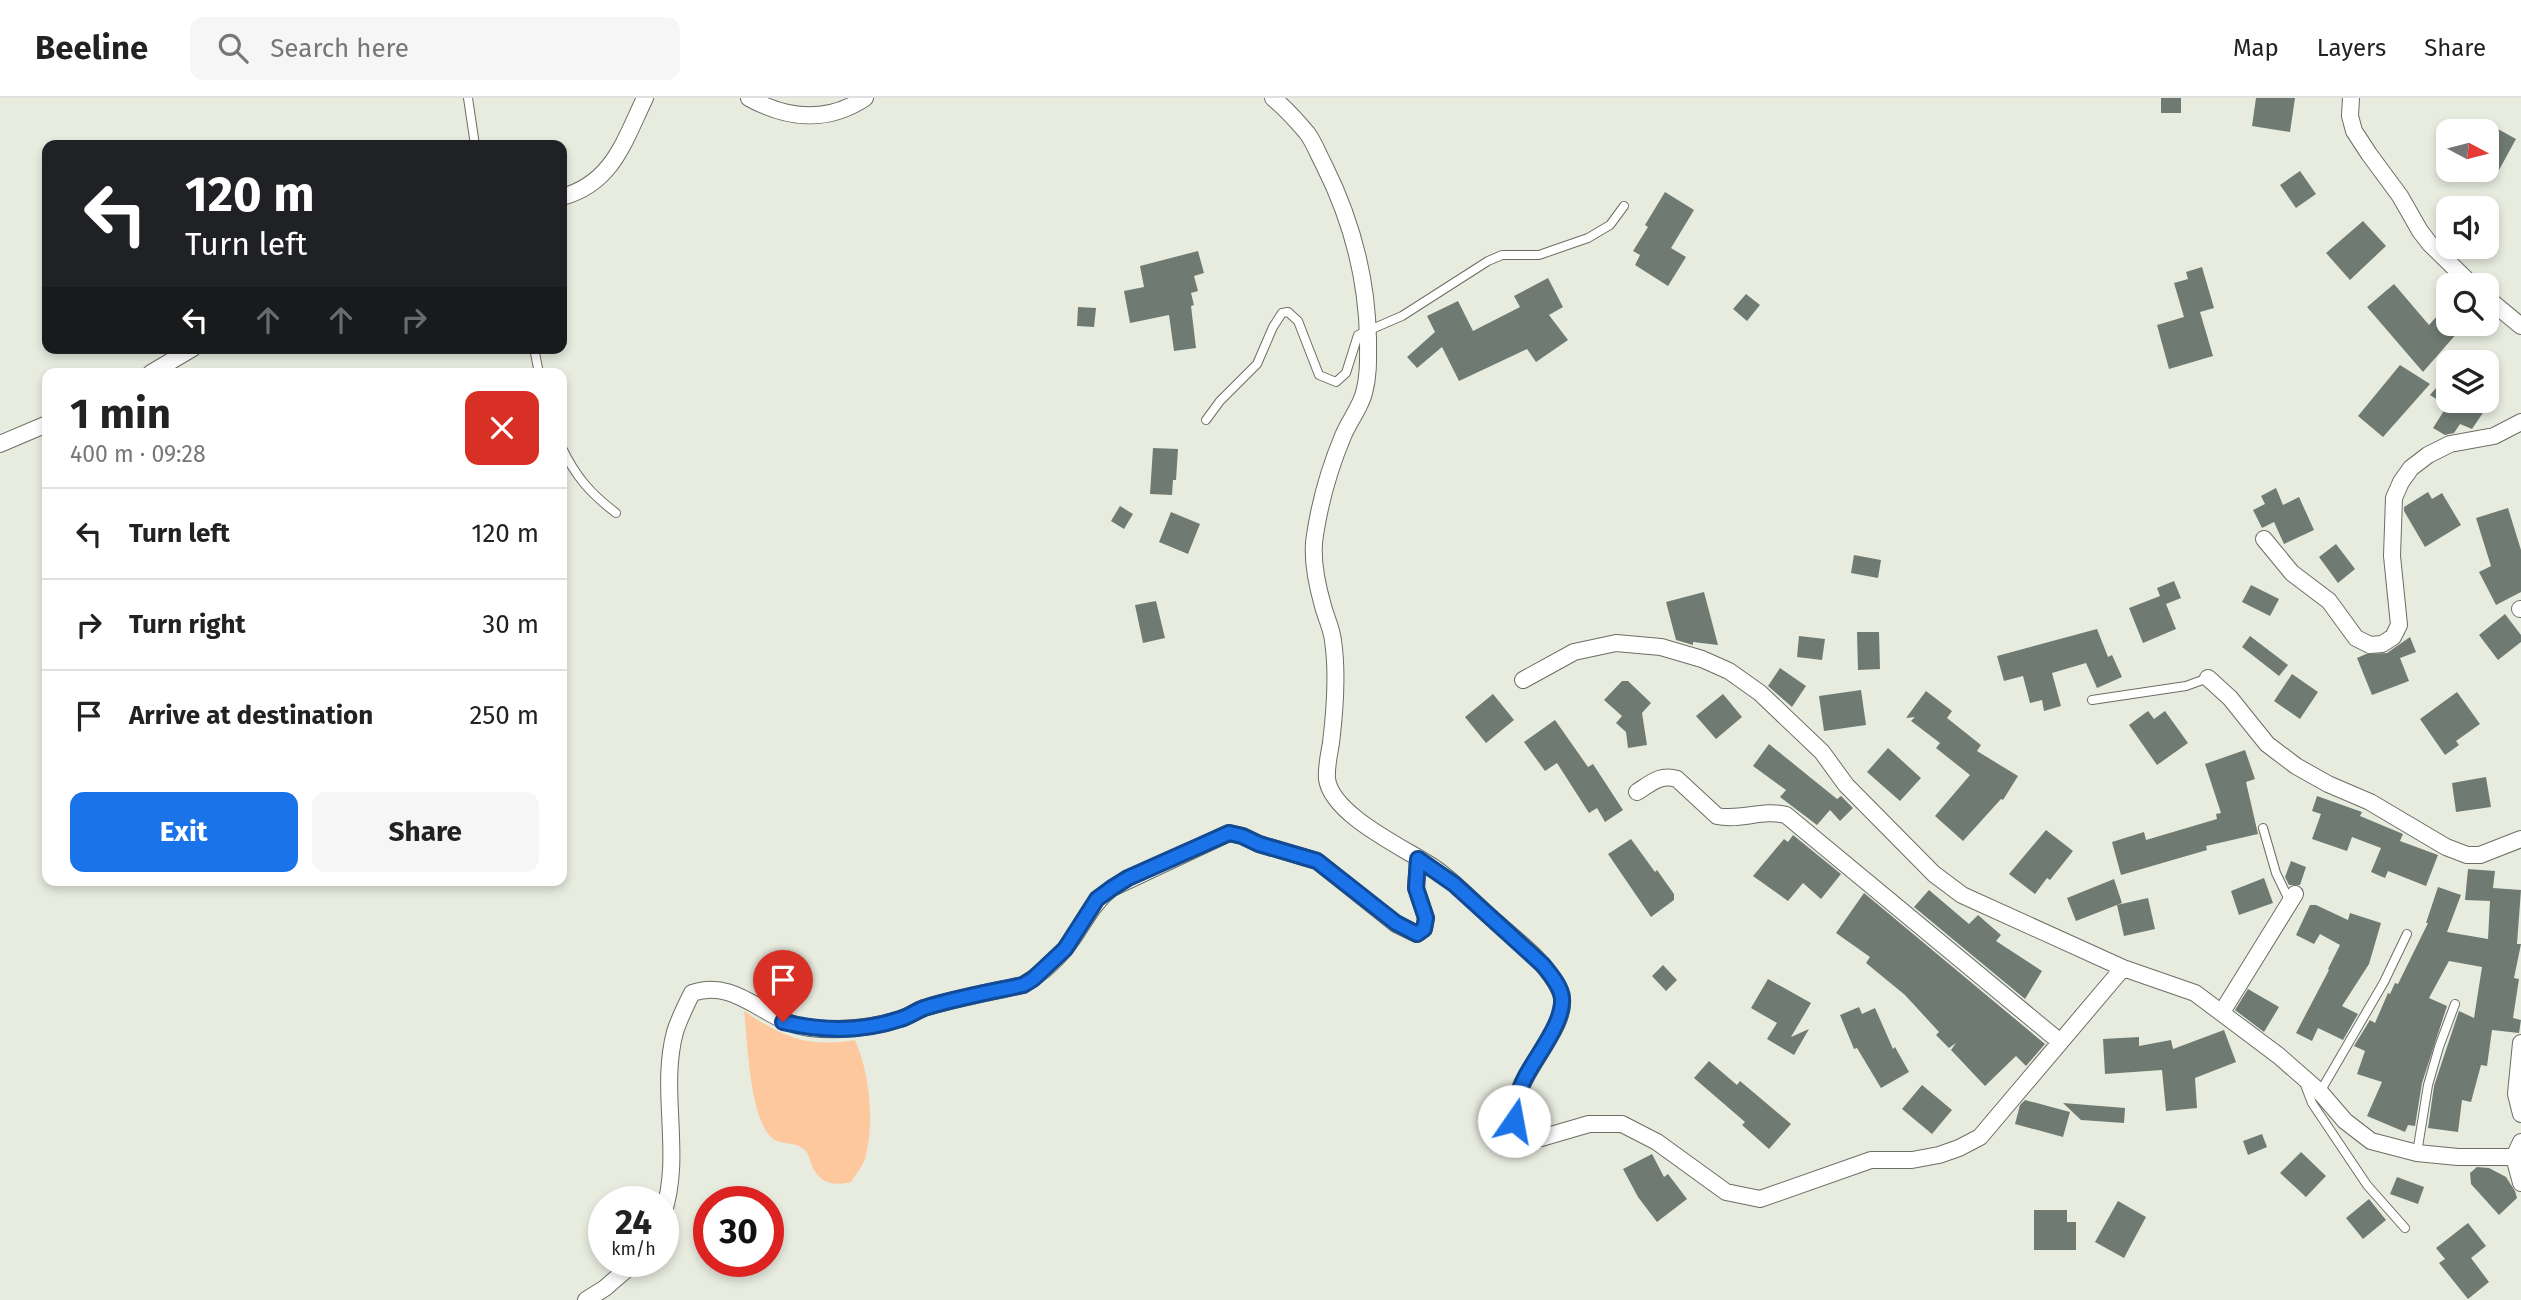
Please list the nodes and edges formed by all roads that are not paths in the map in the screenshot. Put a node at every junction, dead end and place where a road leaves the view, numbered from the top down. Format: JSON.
{"nodes":[{"id":1,"x":468,"y":98,"type":"edge"},
{"id":2,"x":645,"y":98,"type":"edge"},
{"id":3,"x":749,"y":98,"type":"edge"},
{"id":4,"x":865,"y":98,"type":"edge"},
{"id":5,"x":1273,"y":98,"type":"edge"},
{"id":6,"x":2351,"y":98,"type":"edge"},
{"id":7,"x":474,"y":140,"type":"edge"},
{"id":8,"x":567,"y":196,"type":"edge"},
{"id":9,"x":1624,"y":206,"type":"dead end"},
{"id":10,"x":2460,"y":273,"type":"edge"},
{"id":11,"x":2499,"y":308,"type":"edge"},
{"id":12,"x":2521,"y":326,"type":"edge"},
{"id":13,"x":1368,"y":333,"type":"junction"},
{"id":14,"x":183,"y":354,"type":"edge"},
{"id":15,"x":159,"y":368,"type":"edge"},
{"id":16,"x":1206,"y":420,"type":"dead end"},
{"id":17,"x":2521,"y":422,"type":"edge"},
{"id":18,"x":42,"y":426,"type":"edge"},
{"id":19,"x":0,"y":444,"type":"edge"},
{"id":20,"x":567,"y":458,"type":"edge"},
{"id":21,"x":616,"y":513,"type":"dead end"},
{"id":22,"x":2264,"y":539,"type":"dead end"},
{"id":23,"x":2208,"y":678,"type":"joint"},
{"id":24,"x":1523,"y":680,"type":"dead end"},
{"id":25,"x":2092,"y":700,"type":"dead end"},
{"id":26,"x":1637,"y":792,"type":"dead end"},
{"id":27,"x":2263,"y":828,"type":"dead end"},
{"id":28,"x":2521,"y":839,"type":"edge"},
{"id":29,"x":1418,"y":859,"type":"junction"},
{"id":30,"x":2292,"y":898,"type":"joint"},
{"id":31,"x":2407,"y":934,"type":"dead end"},
{"id":32,"x":2123,"y":968,"type":"junction"},
{"id":33,"x":2455,"y":1004,"type":"dead end"},
{"id":34,"x":2222,"y":1012,"type":"junction"},
{"id":35,"x":2059,"y":1041,"type":"junction"},
{"id":36,"x":2521,"y":1043,"type":"edge"},
{"id":37,"x":2302,"y":1076,"type":"junction"},
{"id":38,"x":2320,"y":1092,"type":"junction"},
{"id":39,"x":2521,"y":1114,"type":"edge"},
{"id":40,"x":2518,"y":1150,"type":"edge"},
{"id":41,"x":2417,"y":1153,"type":"junction"},
{"id":42,"x":2521,"y":1183,"type":"edge"},
{"id":43,"x":668,"y":1186,"type":"edge"},
{"id":44,"x":2405,"y":1228,"type":"dead end"},
{"id":45,"x":618,"y":1277,"type":"edge"},
{"id":46,"x":586,"y":1300,"type":"edge"}],
"edges":[{"from":1,"to":7,"type":"lane"},
{"from":2,"to":8,"type":"street"},
{"from":3,"to":4,"type":"street"},
{"from":5,"to":13,"type":"street"},
{"from":6,"to":10,"type":"street"},
{"from":9,"to":13,"type":"lane"},
{"from":11,"to":12,"type":"street"},
{"from":13,"to":16,"type":"lane"},
{"from":13,"to":29,"type":"street"},
{"from":14,"to":15,"type":"street"},
{"from":17,"to":22,"type":"street"},
{"from":18,"to":19,"type":"street"},
{"from":20,"to":21,"type":"lane"},
{"from":23,"to":25,"type":"lane"},
{"from":23,"to":28,"type":"street"},
{"from":24,"to":32,"type":"street"},
{"from":26,"to":35,"type":"street"},
{"from":27,"to":30,"type":"lane"},
{"from":29,"to":35,"type":"street"},
{"from":29,"to":43,"type":"street"},
{"from":30,"to":34,"type":"street"},
{"from":31,"to":38,"type":"lane"},
{"from":32,"to":34,"type":"street"},
{"from":32,"to":35,"type":"street"},
{"from":33,"to":41,"type":"lane"},
{"from":34,"to":37,"type":"street"},
{"from":36,"to":39,"type":"street"},
{"from":37,"to":38,"type":"street"},
{"from":37,"to":44,"type":"lane"},
{"from":38,"to":41,"type":"street"},
{"from":40,"to":41,"type":"street"},
{"from":40,"to":42,"type":"street"},
{"from":45,"to":46,"type":"street"}]}
